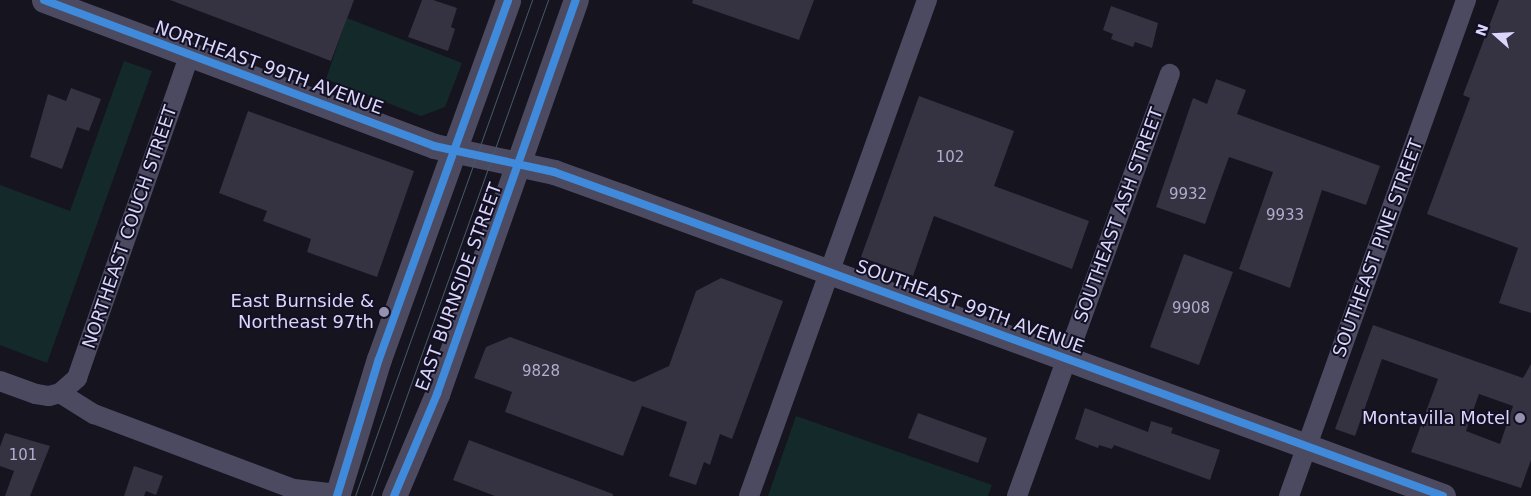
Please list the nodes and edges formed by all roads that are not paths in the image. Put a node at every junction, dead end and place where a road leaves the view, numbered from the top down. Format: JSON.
{"nodes":[{"id":1,"x":44,"y":0,"type":"edge"},
{"id":2,"x":508,"y":0,"type":"edge"},
{"id":3,"x":576,"y":0,"type":"edge"},
{"id":4,"x":927,"y":0,"type":"edge"},
{"id":5,"x":1466,"y":0,"type":"edge"},
{"id":6,"x":190,"y":54,"type":"junction"},
{"id":7,"x":1170,"y":74,"type":"dead end"},
{"id":8,"x":453,"y":150,"type":"junction"},
{"id":9,"x":484,"y":157,"type":"joint"},
{"id":10,"x":518,"y":164,"type":"junction"},
{"id":11,"x":829,"y":271,"type":"junction"},
{"id":12,"x":1067,"y":358,"type":"junction"},
{"id":13,"x":0,"y":381,"type":"edge"},
{"id":14,"x":60,"y":393,"type":"junction"},
{"id":15,"x":1307,"y":447,"type":"junction"},
{"id":16,"x":337,"y":495,"type":"edge"},
{"id":17,"x":394,"y":496,"type":"edge"},
{"id":18,"x":749,"y":496,"type":"edge"},
{"id":19,"x":1017,"y":496,"type":"edge"},
{"id":20,"x":1289,"y":496,"type":"edge"},
{"id":21,"x":1443,"y":496,"type":"edge"}],
"edges":[{"from":1,"to":6,"type":"street","name":"NORTHEAST 99TH AVENUE"},
{"from":2,"to":8,"type":"street"},
{"from":3,"to":10,"type":"street","name":"EAST BURNSIDE STREET"},
{"from":4,"to":11,"type":"street"},
{"from":5,"to":15,"type":"street","name":"SOUTHEAST PINE STREET"},
{"from":6,"to":8,"type":"street","name":"NORTHEAST 99TH AVENUE"},
{"from":6,"to":14,"type":"street","name":"NORTHEAST COUCH STREET"},
{"from":7,"to":12,"type":"street","name":"SOUTHEAST ASH STREET"},
{"from":8,"to":9,"type":"street","name":"NORTHEAST 99TH AVENUE"},
{"from":8,"to":16,"type":"street"},
{"from":9,"to":10,"type":"street","name":"SOUTHEAST 99TH AVENUE"},
{"from":10,"to":11,"type":"street","name":"SOUTHEAST 99TH AVENUE"},
{"from":10,"to":17,"type":"street","name":"EAST BURNSIDE STREET"},
{"from":11,"to":12,"type":"street","name":"SOUTHEAST 99TH AVENUE"},
{"from":11,"to":18,"type":"street"},
{"from":12,"to":15,"type":"street","name":"SOUTHEAST 99TH AVENUE"},
{"from":12,"to":19,"type":"street","name":"SOUTHEAST ASH STREET"},
{"from":13,"to":14,"type":"street"},
{"from":14,"to":16,"type":"street"},
{"from":15,"to":20,"type":"street","name":"SOUTHEAST PINE STREET"},
{"from":15,"to":21,"type":"street","name":"SOUTHEAST 99TH AVENUE"}]}
